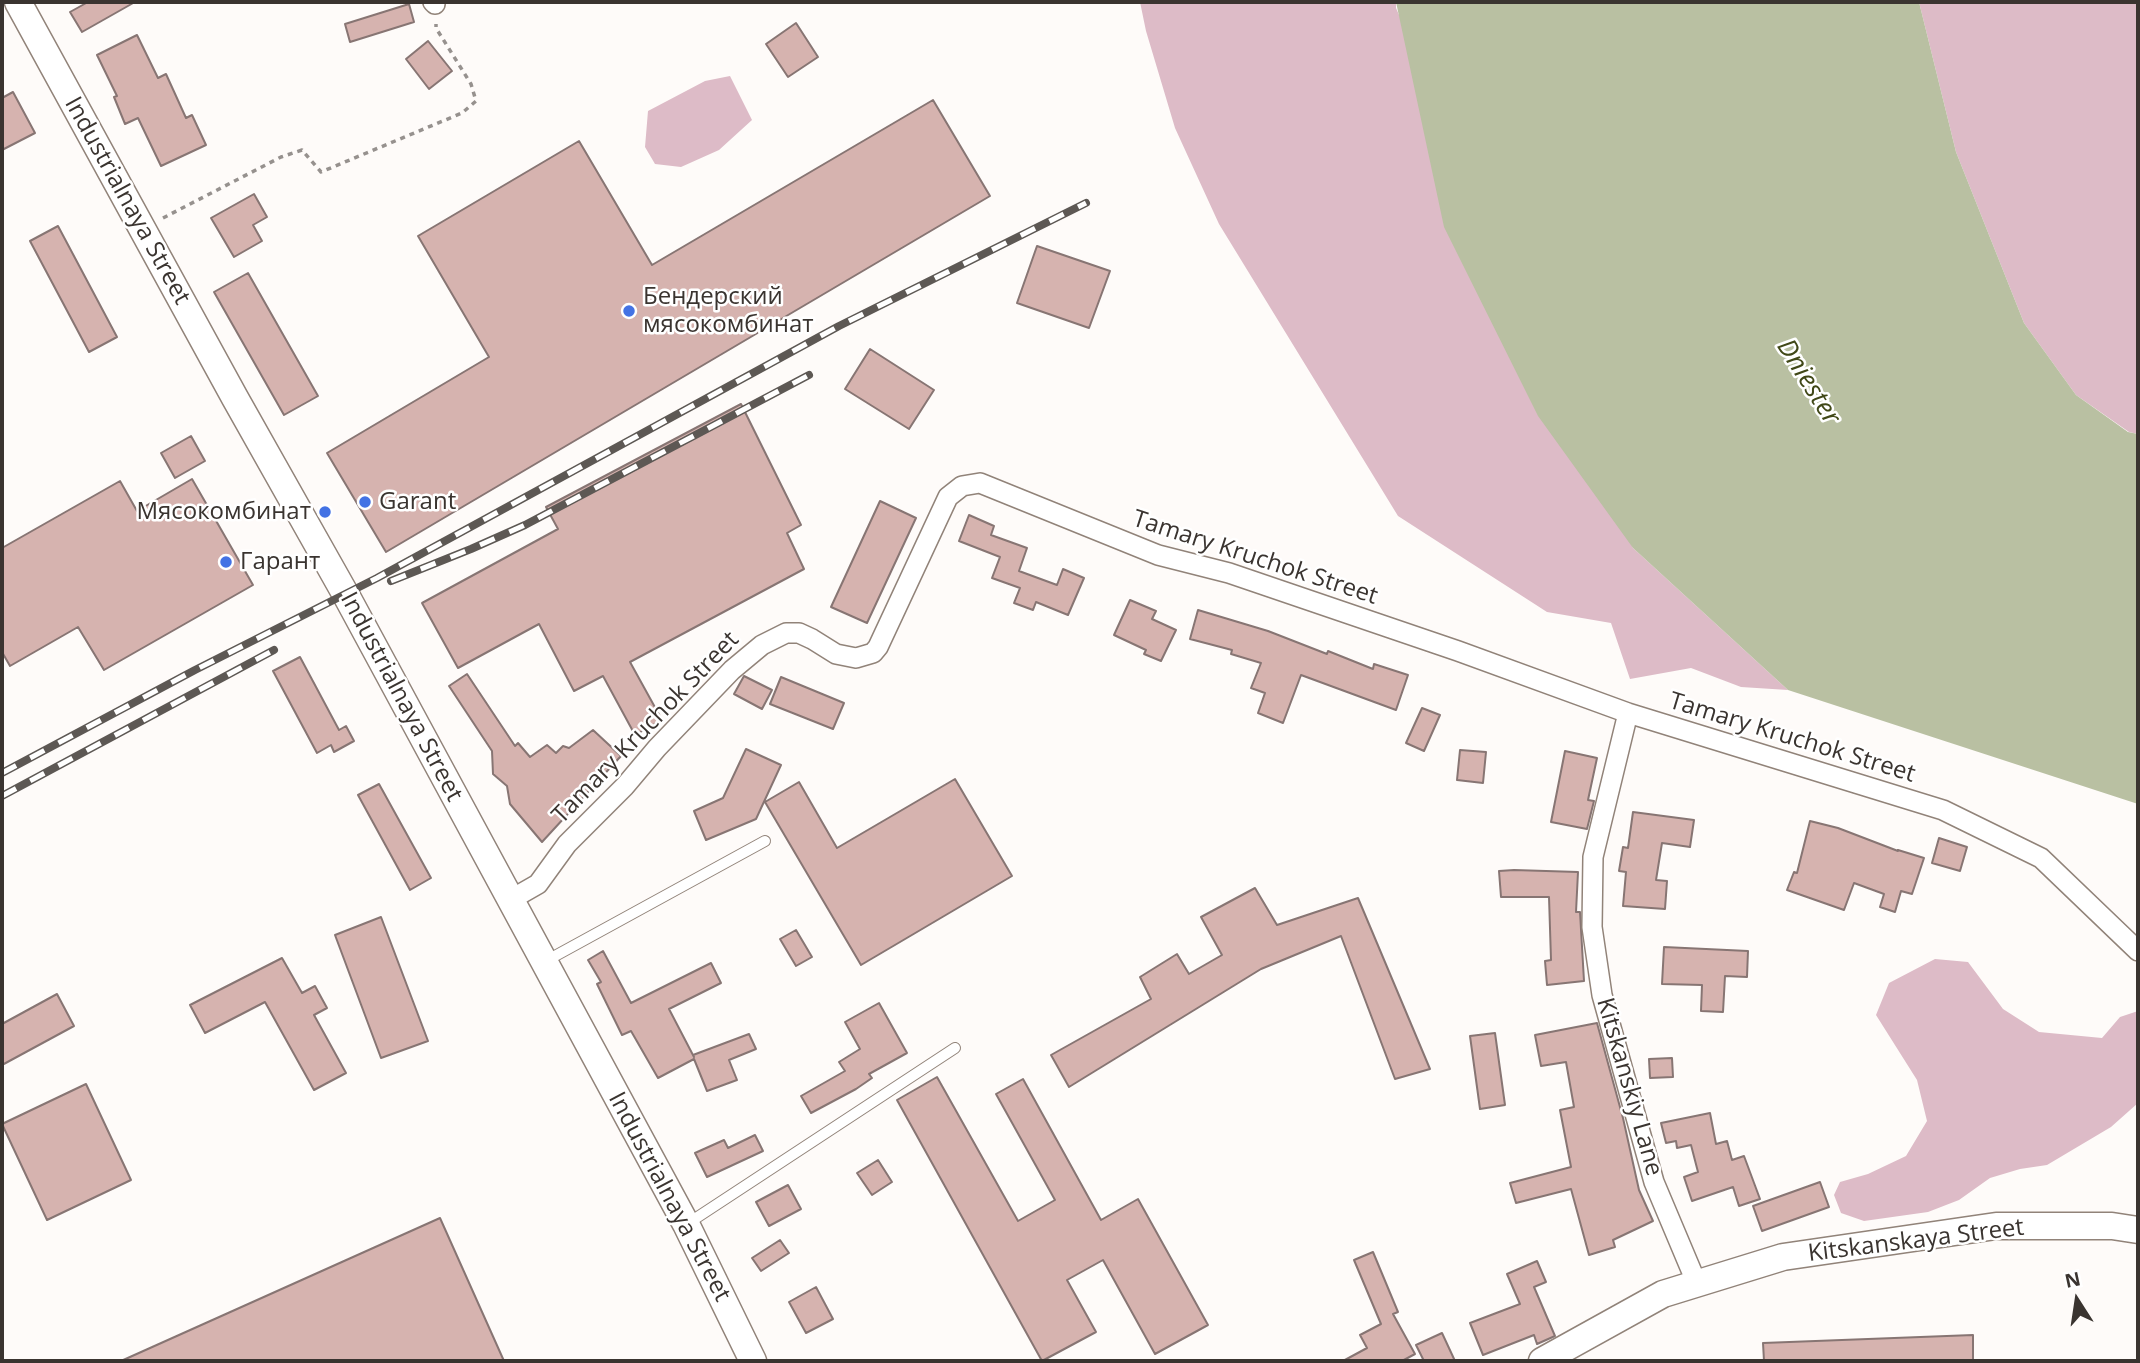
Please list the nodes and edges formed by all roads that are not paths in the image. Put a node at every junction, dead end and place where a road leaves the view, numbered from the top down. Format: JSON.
{"nodes":[{"id":1,"x":18,"y":2,"type":"edge"},
{"id":2,"x":1629,"y":713,"type":"junction"},
{"id":3,"x":765,"y":841,"type":"dead end"},
{"id":4,"x":510,"y":900,"type":"junction"},
{"id":5,"x":2138,"y":951,"type":"edge"},
{"id":6,"x":544,"y":962,"type":"junction"},
{"id":7,"x":955,"y":1048,"type":"dead end"},
{"id":8,"x":686,"y":1224,"type":"junction"},
{"id":9,"x":2138,"y":1230,"type":"edge"},
{"id":10,"x":1697,"y":1284,"type":"junction"},
{"id":11,"x":752,"y":1361,"type":"edge"},
{"id":12,"x":1542,"y":1361,"type":"edge"}],
"edges":[{"from":1,"to":4,"type":"main road","name":"Industrialnaya Street"},
{"from":2,"to":4,"type":"street","name":"Tamary Kruchok Street"},
{"from":2,"to":5,"type":"street","name":"Tamary Kruchok Street"},
{"from":2,"to":10,"type":"street","name":"Kitskanskiy Lane"},
{"from":3,"to":6,"type":"lane"},
{"from":4,"to":6,"type":"main road","name":"Industrialnaya Street"},
{"from":6,"to":8,"type":"main road","name":"Industrialnaya Street"},
{"from":7,"to":8,"type":"lane"},
{"from":8,"to":11,"type":"main road","name":"Industrialnaya Street"},
{"from":9,"to":10,"type":"main road","name":"Kitskanskaya Street"},
{"from":10,"to":12,"type":"main road"}]}
